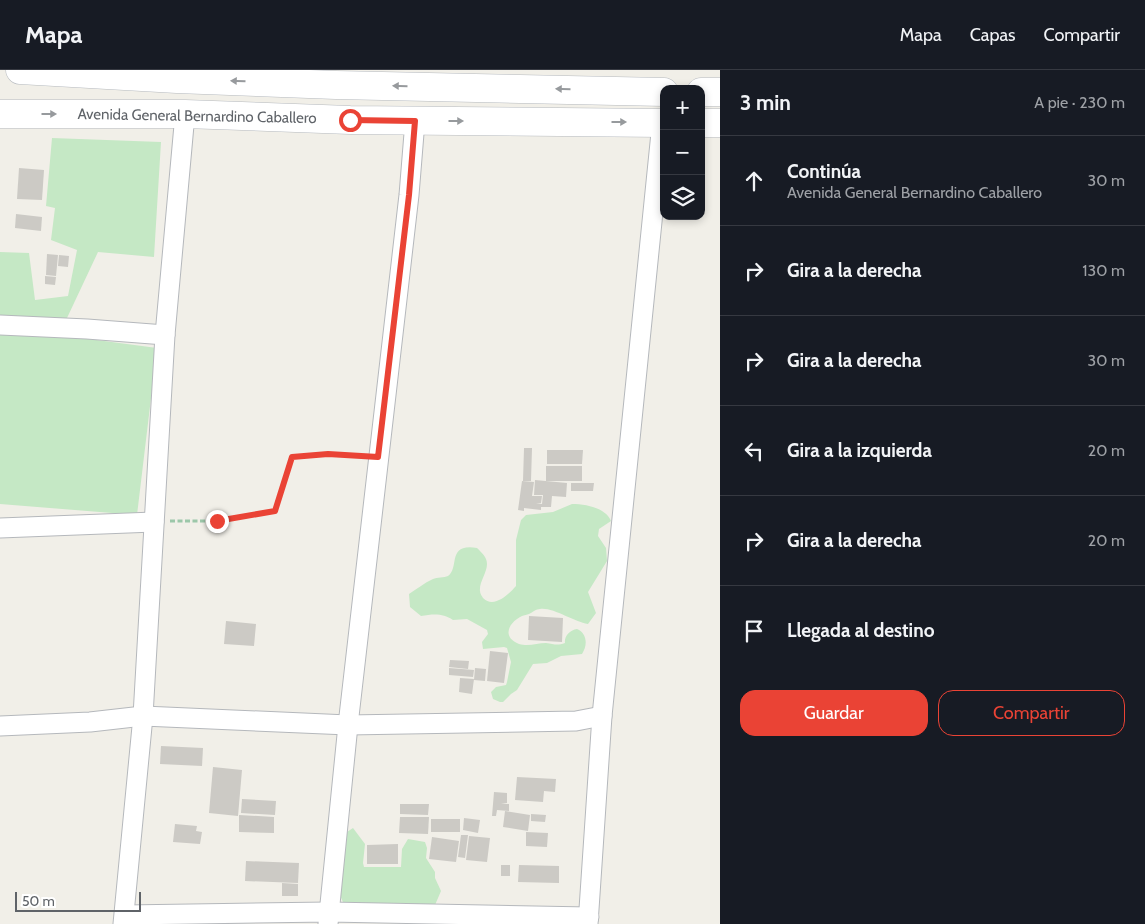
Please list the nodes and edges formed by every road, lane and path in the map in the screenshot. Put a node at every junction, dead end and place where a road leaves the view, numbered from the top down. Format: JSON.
{"nodes":[{"id":1,"x":20,"y":70,"type":"edge"},
{"id":2,"x":336,"y":77,"type":"edge"},
{"id":3,"x":660,"y":92,"type":"edge"},
{"id":4,"x":705,"y":92,"type":"edge"},
{"id":5,"x":720,"y":92,"type":"edge"},
{"id":6,"x":0,"y":114,"type":"edge"},
{"id":7,"x":185,"y":114,"type":"junction"},
{"id":8,"x":415,"y":121,"type":"junction"},
{"id":9,"x":660,"y":123,"type":"edge"},
{"id":10,"x":705,"y":123,"type":"edge"},
{"id":11,"x":720,"y":123,"type":"edge"},
{"id":12,"x":662,"y":130,"type":"edge"},
{"id":13,"x":0,"y":325,"type":"edge"},
{"id":14,"x":165,"y":335,"type":"junction"},
{"id":15,"x":378,"y":457,"type":"junction"},
{"id":16,"x":154,"y":522,"type":"junction"},
{"id":17,"x":0,"y":528,"type":"edge"},
{"id":18,"x":143,"y":716,"type":"junction"},
{"id":19,"x":602,"y":716,"type":"junction"},
{"id":20,"x":348,"y":725,"type":"junction"},
{"id":21,"x":0,"y":726,"type":"edge"},
{"id":22,"x":328,"y":918,"type":"edge"},
{"id":23,"x":124,"y":919,"type":"edge"},
{"id":24,"x":588,"y":920,"type":"edge"}],
"edges":[{"from":2,"to":1,"type":"main road","one_way":true},
{"from":3,"to":2,"type":"main road","one_way":true},
{"from":4,"to":5,"type":"main road"},
{"from":6,"to":7,"type":"main road","name":"Avenida General Bernardino Caballero","one_way":true},
{"from":7,"to":8,"type":"main road","name":"Avenida General Bernardino Caballero"},
{"from":7,"to":14,"type":"street"},
{"from":8,"to":9,"type":"main road","name":"Avenida General Bernardino Caballero","one_way":true},
{"from":8,"to":15,"type":"street"},
{"from":10,"to":11,"type":"main road"},
{"from":12,"to":19,"type":"street"},
{"from":13,"to":14,"type":"street"},
{"from":14,"to":16,"type":"street"},
{"from":15,"to":16,"type":"path"},
{"from":15,"to":20,"type":"street"},
{"from":16,"to":17,"type":"street"},
{"from":16,"to":18,"type":"street"},
{"from":18,"to":20,"type":"street"},
{"from":18,"to":21,"type":"street"},
{"from":18,"to":23,"type":"street"},
{"from":19,"to":20,"type":"street"},
{"from":19,"to":24,"type":"street"},
{"from":20,"to":22,"type":"street"},
{"from":22,"to":23,"type":"street"},
{"from":22,"to":24,"type":"street"}]}
